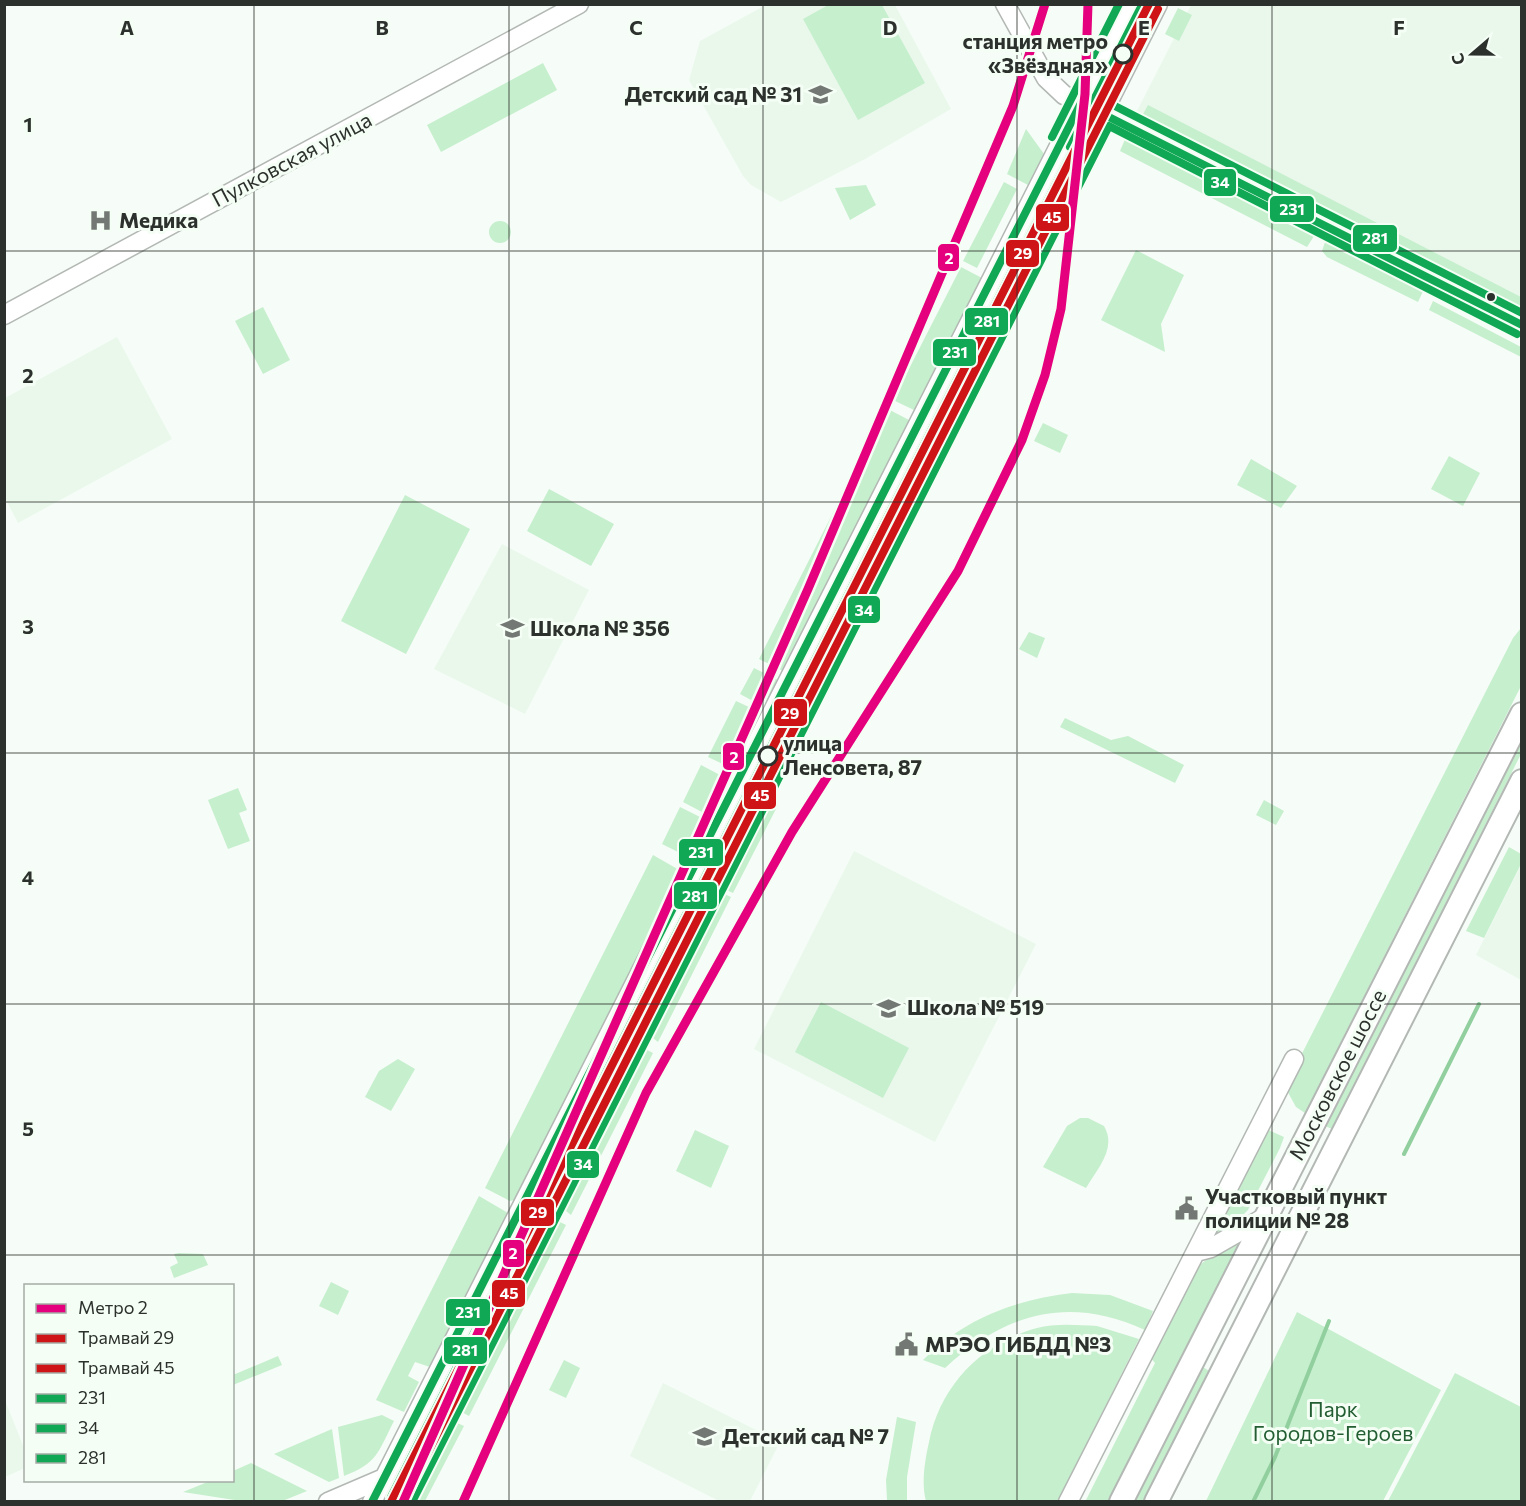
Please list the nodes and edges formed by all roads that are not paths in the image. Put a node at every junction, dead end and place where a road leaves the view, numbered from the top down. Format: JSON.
{"nodes":[{"id":1,"x":579,"y":4,"type":"edge"},
{"id":2,"x":1005,"y":4,"type":"edge"},
{"id":3,"x":1131,"y":4,"type":"edge"},
{"id":4,"x":1158,"y":4,"type":"edge"},
{"id":5,"x":1081,"y":102,"type":"junction"},
{"id":6,"x":1104,"y":112,"type":"junction"},
{"id":7,"x":4,"y":315,"type":"edge"},
{"id":8,"x":1521,"y":325,"type":"edge"},
{"id":9,"x":1521,"y":714,"type":"edge"},
{"id":10,"x":1521,"y":781,"type":"edge"},
{"id":11,"x":1294,"y":1059,"type":"dead end"},
{"id":12,"x":1265,"y":1217,"type":"junction"},
{"id":13,"x":1196,"y":1252,"type":"junction"},
{"id":14,"x":384,"y":1478,"type":"junction"},
{"id":15,"x":403,"y":1496,"type":"edge"},
{"id":16,"x":328,"y":1502,"type":"edge"},
{"id":17,"x":372,"y":1502,"type":"edge"},
{"id":18,"x":1068,"y":1502,"type":"edge"},
{"id":19,"x":1121,"y":1502,"type":"edge"},
{"id":20,"x":1156,"y":1502,"type":"edge"}],
"edges":[{"from":1,"to":7,"type":"street","name":"Пулковская улица"},
{"from":2,"to":5,"type":"street"},
{"from":3,"to":5,"type":"street"},
{"from":4,"to":6,"type":"street"},
{"from":5,"to":6,"type":"street"},
{"from":5,"to":14,"type":"street"},
{"from":6,"to":8,"type":"street"},
{"from":6,"to":15,"type":"street"},
{"from":9,"to":12,"type":"main road","name":"Московское шоссе"},
{"from":10,"to":20,"type":"main road","name":"Московское шоссе"},
{"from":11,"to":13,"type":"street"},
{"from":12,"to":13,"type":"street"},
{"from":12,"to":19,"type":"main road","name":"Московское шоссе"},
{"from":13,"to":18,"type":"street"},
{"from":14,"to":15,"type":"street"},
{"from":14,"to":16,"type":"street"},
{"from":14,"to":17,"type":"street"}]}
